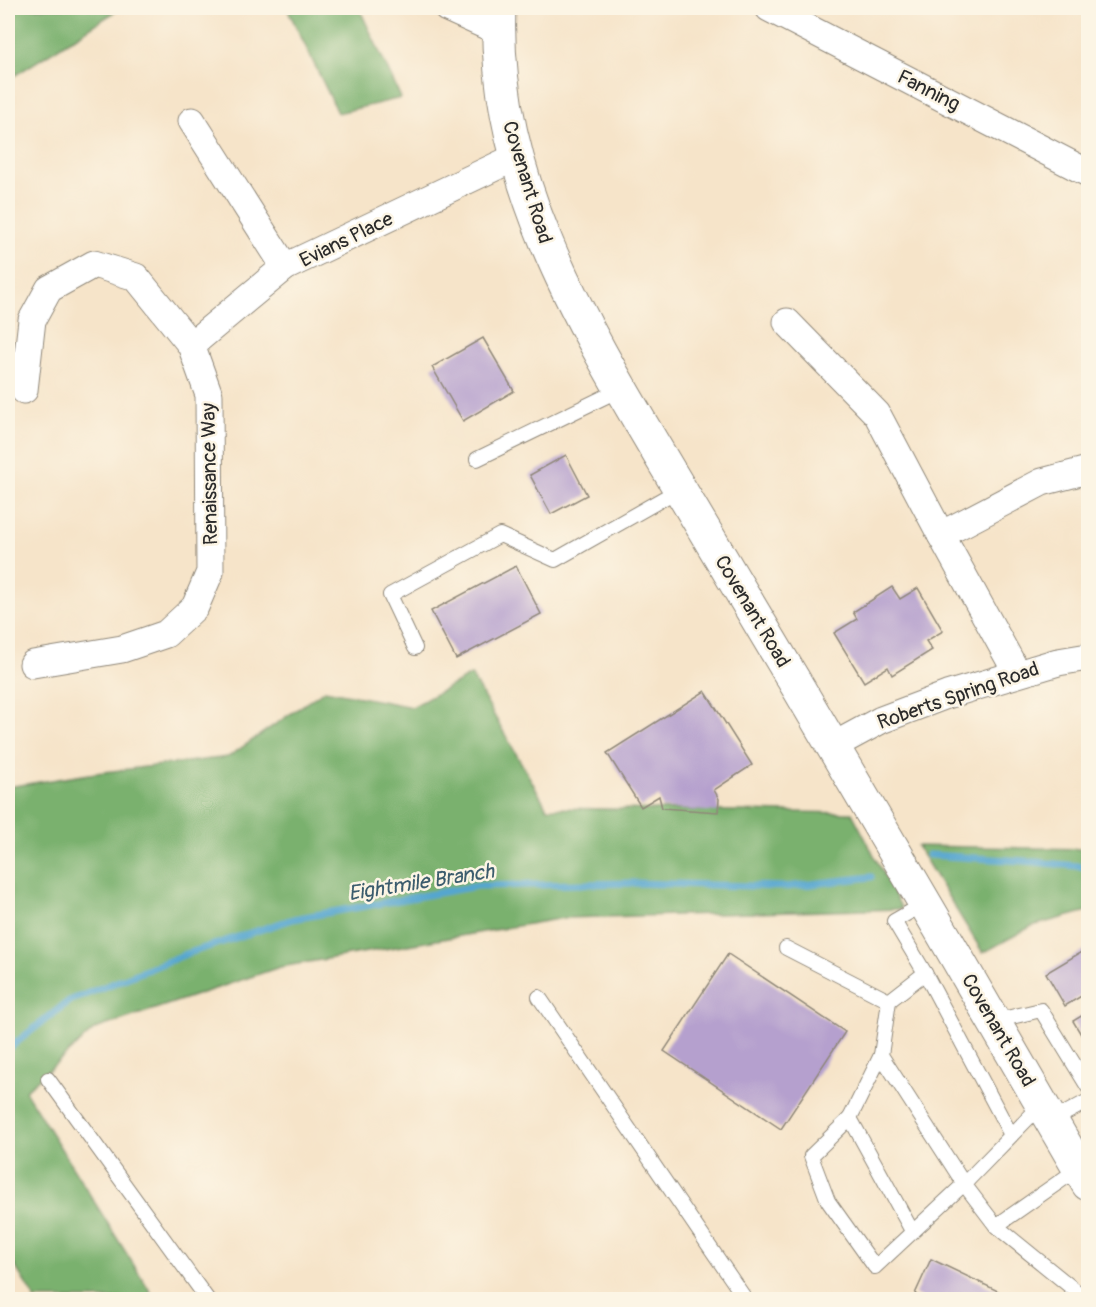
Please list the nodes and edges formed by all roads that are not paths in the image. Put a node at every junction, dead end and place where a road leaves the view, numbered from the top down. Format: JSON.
{"nodes":[{"id":1,"x":447,"y":8,"type":"edge"},
{"id":2,"x":769,"y":8,"type":"edge"},
{"id":3,"x":498,"y":19,"type":"edge"},
{"id":4,"x":192,"y":121,"type":"dead end"},
{"id":5,"x":516,"y":157,"type":"junction"},
{"id":6,"x":1089,"y":173,"type":"edge"},
{"id":7,"x":285,"y":267,"type":"junction"},
{"id":8,"x":787,"y":322,"type":"dead end"},
{"id":9,"x":191,"y":345,"type":"junction"},
{"id":10,"x":621,"y":389,"type":"junction"},
{"id":11,"x":24,"y":390,"type":"dead end"},
{"id":12,"x":477,"y":459,"type":"dead end"},
{"id":13,"x":1089,"y":470,"type":"edge"},
{"id":14,"x":680,"y":489,"type":"junction"},
{"id":15,"x":941,"y":535,"type":"junction"},
{"id":16,"x":415,"y":648,"type":"dead end"},
{"id":17,"x":1089,"y":657,"type":"edge"},
{"id":18,"x":33,"y":664,"type":"dead end"},
{"id":19,"x":1017,"y":673,"type":"junction"},
{"id":20,"x":832,"y":746,"type":"junction"},
{"id":21,"x":924,"y":903,"type":"junction"},
{"id":22,"x":786,"y":948,"type":"dead end"},
{"id":23,"x":925,"y":973,"type":"junction"},
{"id":24,"x":539,"y":997,"type":"dead end"},
{"id":25,"x":889,"y":1001,"type":"junction"},
{"id":26,"x":994,"y":1021,"type":"junction"},
{"id":27,"x":881,"y":1055,"type":"junction"},
{"id":28,"x":48,"y":1079,"type":"dead end"},
{"id":29,"x":1089,"y":1087,"type":"edge"},
{"id":30,"x":1089,"y":1101,"type":"edge"},
{"id":31,"x":1047,"y":1112,"type":"junction"},
{"id":32,"x":850,"y":1118,"type":"junction"},
{"id":33,"x":1011,"y":1135,"type":"junction"},
{"id":34,"x":1084,"y":1176,"type":"edge"},
{"id":35,"x":964,"y":1184,"type":"junction"},
{"id":36,"x":996,"y":1226,"type":"junction"},
{"id":37,"x":912,"y":1231,"type":"junction"},
{"id":38,"x":208,"y":1299,"type":"edge"},
{"id":39,"x":746,"y":1299,"type":"edge"},
{"id":40,"x":1087,"y":1299,"type":"edge"}],
"edges":[{"from":1,"to":3,"type":"street"},
{"from":2,"to":6,"type":"street","name":"Fanning"},
{"from":3,"to":5,"type":"street","name":"Covenant Road"},
{"from":4,"to":7,"type":"street"},
{"from":5,"to":7,"type":"street","name":"Evians Place"},
{"from":5,"to":10,"type":"street","name":"Covenant Road"},
{"from":7,"to":9,"type":"street","name":"Evians Place"},
{"from":8,"to":15,"type":"street"},
{"from":9,"to":11,"type":"street","name":"Renaissance Way"},
{"from":9,"to":18,"type":"street","name":"Renaissance Way"},
{"from":10,"to":12,"type":"lane"},
{"from":10,"to":14,"type":"street","name":"Covenant Road"},
{"from":13,"to":15,"type":"street"},
{"from":14,"to":16,"type":"lane"},
{"from":14,"to":20,"type":"street","name":"Covenant Road"},
{"from":15,"to":19,"type":"street"},
{"from":17,"to":19,"type":"street","name":"Roberts Spring Road"},
{"from":19,"to":20,"type":"street","name":"Roberts Spring Road"},
{"from":20,"to":21,"type":"street","name":"Covenant Road"},
{"from":21,"to":23,"type":"lane"},
{"from":21,"to":26,"type":"street","name":"Covenant Road"},
{"from":22,"to":25,"type":"lane"},
{"from":23,"to":25,"type":"lane"},
{"from":23,"to":33,"type":"lane"},
{"from":24,"to":39,"type":"lane"},
{"from":25,"to":27,"type":"lane"},
{"from":26,"to":29,"type":"lane"},
{"from":26,"to":31,"type":"street","name":"Covenant Road"},
{"from":27,"to":32,"type":"lane"},
{"from":27,"to":35,"type":"lane"},
{"from":28,"to":38,"type":"lane"},
{"from":30,"to":31,"type":"lane"},
{"from":31,"to":33,"type":"lane"},
{"from":31,"to":34,"type":"street","name":"Covenant Road"},
{"from":32,"to":37,"type":"lane"},
{"from":32,"to":37,"type":"lane"},
{"from":33,"to":35,"type":"lane"},
{"from":34,"to":36,"type":"lane"},
{"from":35,"to":36,"type":"lane"},
{"from":35,"to":37,"type":"lane"},
{"from":36,"to":40,"type":"lane"}]}
